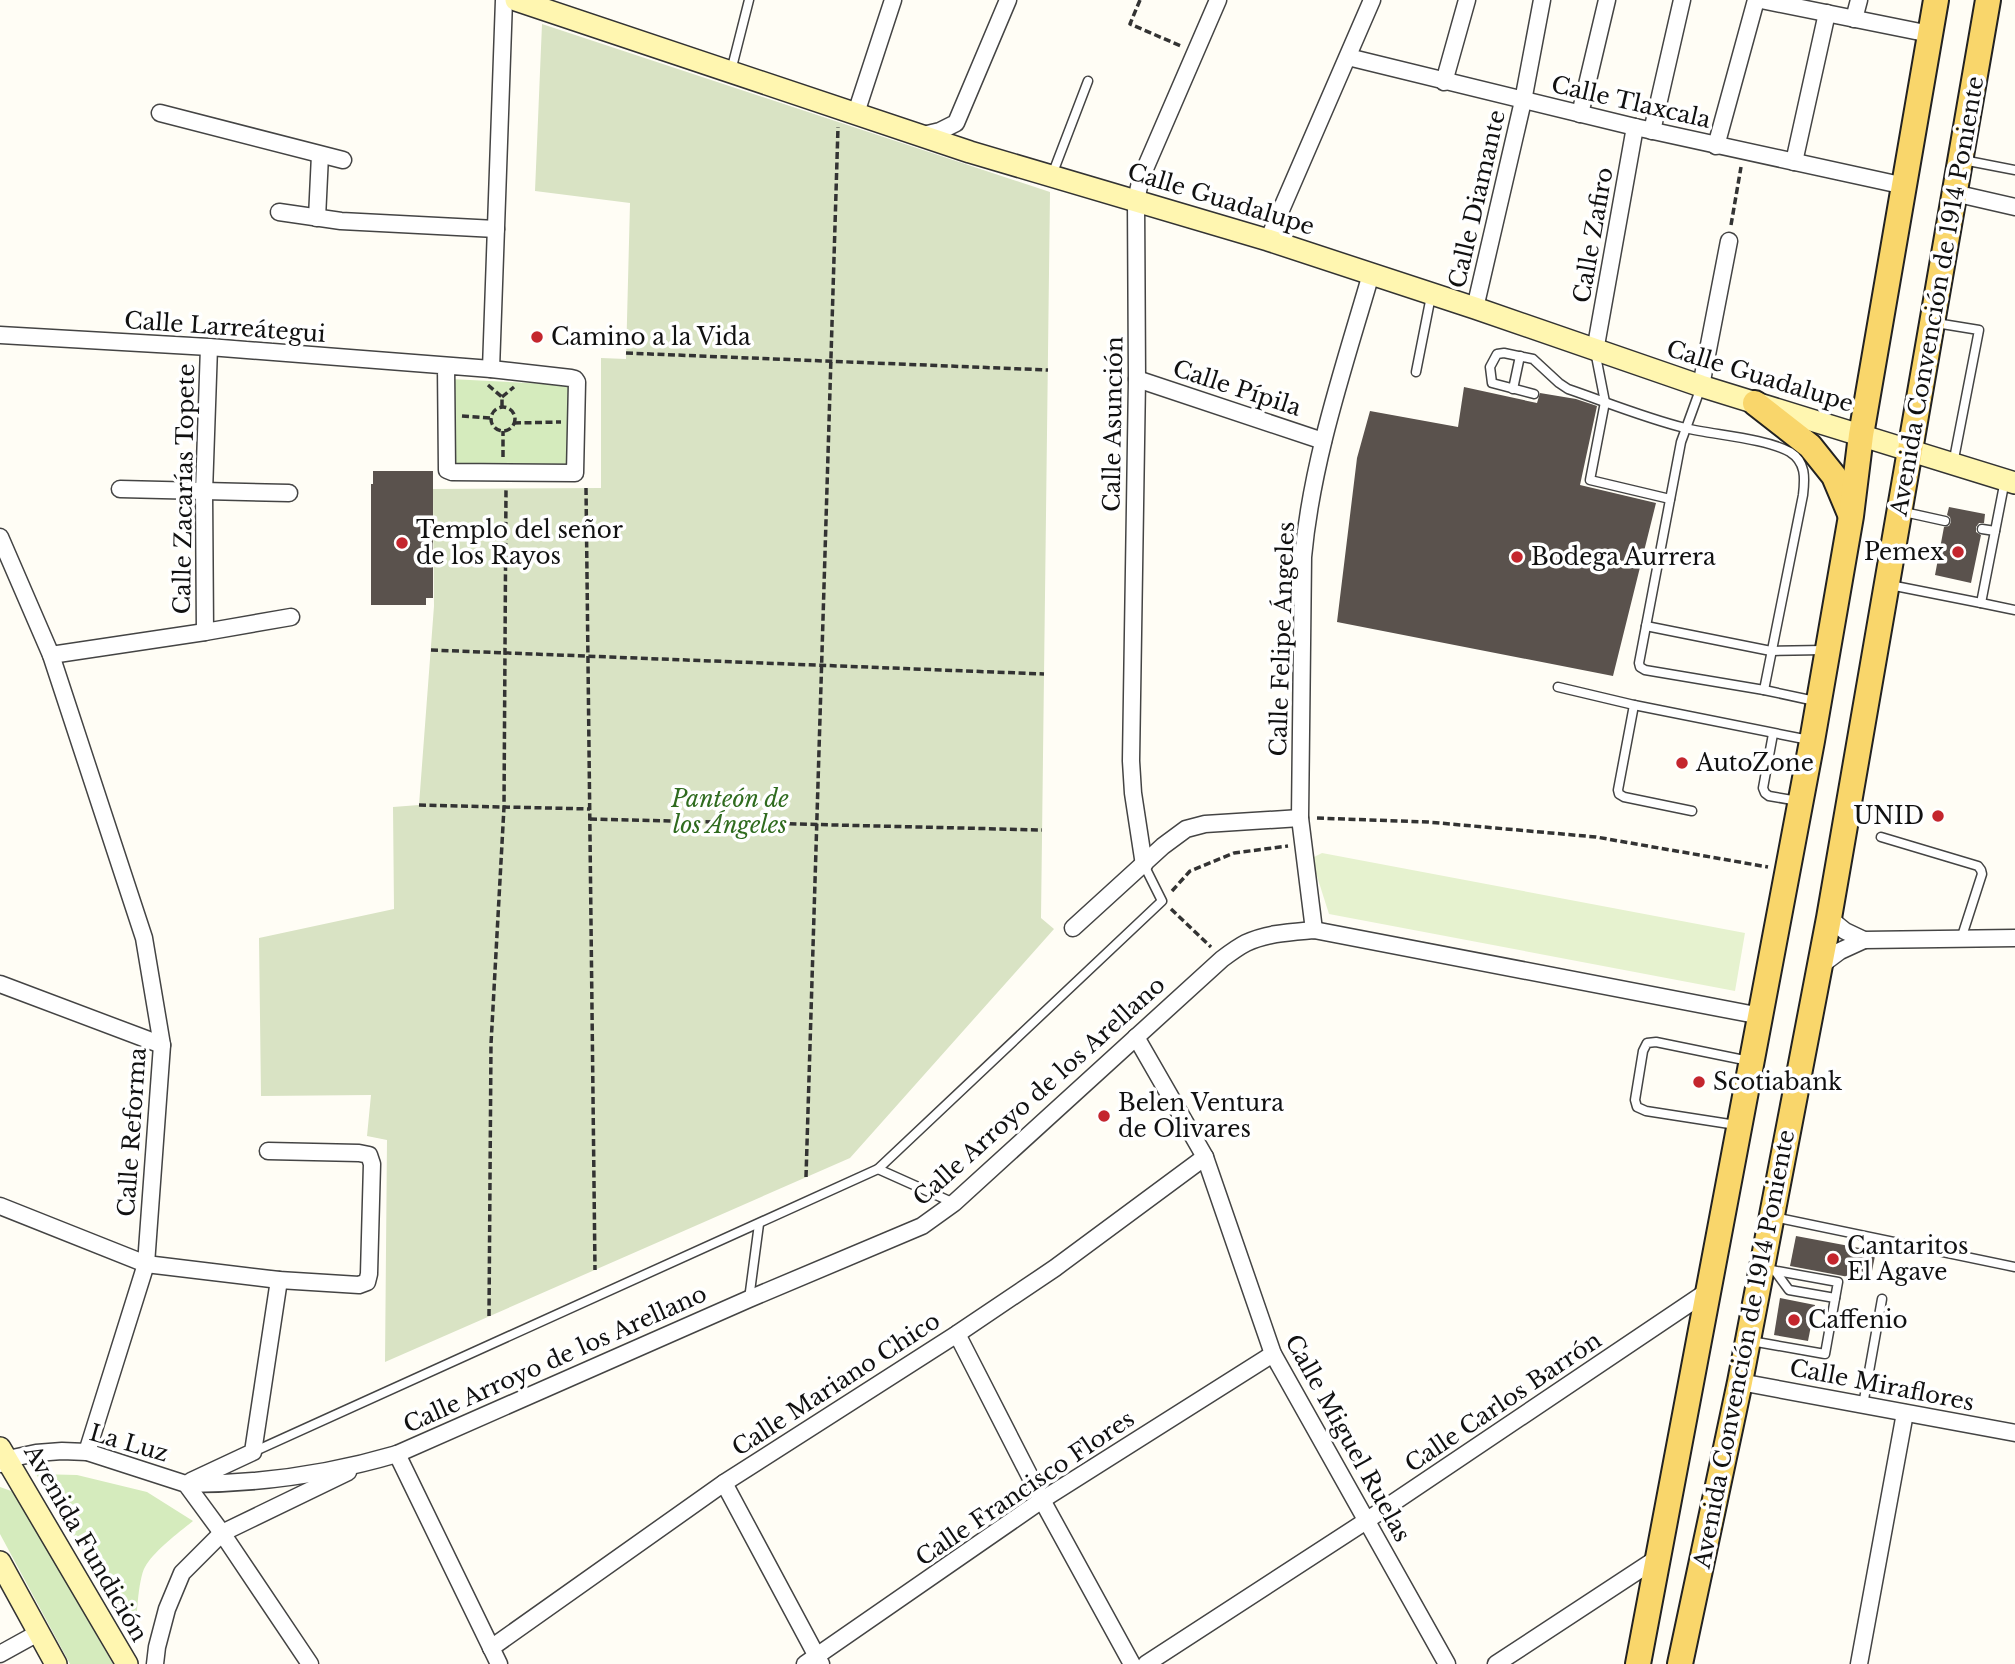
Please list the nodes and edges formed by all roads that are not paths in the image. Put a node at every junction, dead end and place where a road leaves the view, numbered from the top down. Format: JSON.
{"nodes":[{"id":1,"x":505,"y":0,"type":"edge"},
{"id":2,"x":516,"y":0,"type":"edge"},
{"id":3,"x":749,"y":0,"type":"edge"},
{"id":4,"x":893,"y":0,"type":"edge"},
{"id":5,"x":1008,"y":0,"type":"edge"},
{"id":6,"x":1219,"y":0,"type":"edge"},
{"id":7,"x":1372,"y":0,"type":"edge"},
{"id":8,"x":1467,"y":0,"type":"edge"},
{"id":9,"x":1542,"y":0,"type":"edge"},
{"id":10,"x":1607,"y":0,"type":"edge"},
{"id":11,"x":1682,"y":0,"type":"edge"},
{"id":12,"x":1756,"y":0,"type":"edge"},
{"id":13,"x":1762,"y":0,"type":"edge"},
{"id":14,"x":1858,"y":0,"type":"edge"},
{"id":15,"x":1936,"y":0,"type":"edge"},
{"id":16,"x":1987,"y":0,"type":"edge"},
{"id":17,"x":1786,"y":2,"type":"edge"},
{"id":18,"x":1826,"y":13,"type":"junction"},
{"id":19,"x":1854,"y":19,"type":"junction"},
{"id":20,"x":1930,"y":34,"type":"junction"},
{"id":21,"x":1348,"y":57,"type":"junction"},
{"id":22,"x":731,"y":71,"type":"junction"},
{"id":23,"x":1088,"y":81,"type":"dead end"},
{"id":24,"x":1444,"y":82,"type":"junction"},
{"id":25,"x":1523,"y":101,"type":"junction"},
{"id":26,"x":160,"y":113,"type":"dead end"},
{"id":27,"x":1580,"y":114,"type":"junction"},
{"id":28,"x":847,"y":117,"type":"junction"},
{"id":29,"x":956,"y":122,"type":"junction"},
{"id":30,"x":1635,"y":127,"type":"junction"},
{"id":31,"x":1652,"y":131,"type":"junction"},
{"id":32,"x":923,"y":135,"type":"junction"},
{"id":33,"x":1716,"y":146,"type":"junction"},
{"id":34,"x":970,"y":152,"type":"junction"},
{"id":35,"x":320,"y":155,"type":"junction"},
{"id":36,"x":1960,"y":159,"type":"junction"},
{"id":37,"x":343,"y":160,"type":"dead end"},
{"id":38,"x":1794,"y":162,"type":"junction"},
{"id":39,"x":2015,"y":170,"type":"edge"},
{"id":40,"x":1052,"y":176,"type":"junction"},
{"id":41,"x":1905,"y":186,"type":"junction"},
{"id":42,"x":1954,"y":193,"type":"junction"},
{"id":43,"x":1136,"y":200,"type":"junction"},
{"id":44,"x":2015,"y":207,"type":"edge"},
{"id":45,"x":279,"y":212,"type":"dead end"},
{"id":46,"x":317,"y":218,"type":"junction"},
{"id":47,"x":496,"y":229,"type":"junction"},
{"id":48,"x":1268,"y":240,"type":"junction"},
{"id":49,"x":1729,"y":241,"type":"road end"},
{"id":50,"x":1371,"y":274,"type":"junction"},
{"id":51,"x":1432,"y":294,"type":"junction"},
{"id":52,"x":1475,"y":309,"type":"junction"},
{"id":53,"x":1932,"y":323,"type":"junction"},
{"id":54,"x":0,"y":335,"type":"edge"},
{"id":55,"x":209,"y":347,"type":"junction"},
{"id":56,"x":1595,"y":351,"type":"junction"},
{"id":57,"x":1520,"y":356,"type":"junction"},
{"id":58,"x":446,"y":366,"type":"junction"},
{"id":59,"x":1416,"y":372,"type":"dead end"},
{"id":60,"x":487,"y":375,"type":"junction"},
{"id":61,"x":1138,"y":379,"type":"junction"},
{"id":62,"x":1701,"y":386,"type":"junction"},
{"id":63,"x":1513,"y":389,"type":"junction"},
{"id":64,"x":1534,"y":394,"type":"dead end"},
{"id":65,"x":1605,"y":401,"type":"junction"},
{"id":66,"x":1755,"y":403,"type":"junction"},
{"id":67,"x":1685,"y":428,"type":"junction"},
{"id":68,"x":1861,"y":435,"type":"junction"},
{"id":69,"x":1323,"y":441,"type":"junction"},
{"id":70,"x":1910,"y":450,"type":"junction"},
{"id":71,"x":1953,"y":464,"type":"junction"},
{"id":72,"x":2010,"y":482,"type":"edge"},
{"id":73,"x":120,"y":489,"type":"dead end"},
{"id":74,"x":204,"y":492,"type":"junction"},
{"id":75,"x":289,"y":493,"type":"dead end"},
{"id":76,"x":1670,"y":499,"type":"junction"},
{"id":77,"x":1900,"y":511,"type":"junction"},
{"id":78,"x":1850,"y":516,"type":"junction"},
{"id":79,"x":1945,"y":521,"type":"dead end"},
{"id":80,"x":1982,"y":529,"type":"dead end"},
{"id":81,"x":1994,"y":531,"type":"junction"},
{"id":82,"x":0,"y":537,"type":"edge"},
{"id":83,"x":1887,"y":584,"type":"junction"},
{"id":84,"x":1981,"y":603,"type":"junction"},
{"id":85,"x":2015,"y":610,"type":"edge"},
{"id":86,"x":291,"y":617,"type":"dead end"},
{"id":87,"x":1646,"y":626,"type":"junction"},
{"id":88,"x":205,"y":632,"type":"junction"},
{"id":89,"x":1827,"y":650,"type":"junction"},
{"id":90,"x":1771,"y":651,"type":"junction"},
{"id":91,"x":51,"y":654,"type":"junction"},
{"id":92,"x":1558,"y":687,"type":"dead end"},
{"id":93,"x":1764,"y":690,"type":"junction"},
{"id":94,"x":1818,"y":702,"type":"junction"},
{"id":95,"x":1634,"y":705,"type":"junction"},
{"id":96,"x":1773,"y":734,"type":"junction"},
{"id":97,"x":1812,"y":741,"type":"junction"},
{"id":98,"x":1801,"y":802,"type":"junction"},
{"id":99,"x":1692,"y":811,"type":"dead end"},
{"id":100,"x":1300,"y":818,"type":"junction"},
{"id":101,"x":1881,"y":837,"type":"dead end"},
{"id":102,"x":1144,"y":865,"type":"junction"},
{"id":103,"x":1829,"y":918,"type":"junction"},
{"id":104,"x":1073,"y":928,"type":"dead end"},
{"id":105,"x":1314,"y":930,"type":"junction"},
{"id":106,"x":2015,"y":938,"type":"edge"},
{"id":107,"x":1961,"y":939,"type":"junction"},
{"id":108,"x":1864,"y":940,"type":"junction"},
{"id":109,"x":1820,"y":966,"type":"junction"},
{"id":110,"x":0,"y":984,"type":"edge"},
{"id":111,"x":1761,"y":1016,"type":"junction"},
{"id":112,"x":1136,"y":1037,"type":"junction"},
{"id":113,"x":162,"y":1045,"type":"junction"},
{"id":114,"x":1752,"y":1062,"type":"junction"},
{"id":115,"x":1740,"y":1126,"type":"junction"},
{"id":116,"x":268,"y":1151,"type":"dead end"},
{"id":117,"x":1205,"y":1157,"type":"junction"},
{"id":118,"x":878,"y":1169,"type":"junction"},
{"id":119,"x":954,"y":1203,"type":"junction"},
{"id":120,"x":0,"y":1206,"type":"edge"},
{"id":121,"x":1772,"y":1217,"type":"junction"},
{"id":122,"x":759,"y":1224,"type":"junction"},
{"id":123,"x":146,"y":1264,"type":"junction"},
{"id":124,"x":2015,"y":1267,"type":"edge"},
{"id":125,"x":1768,"y":1269,"type":"junction"},
{"id":126,"x":279,"y":1280,"type":"junction"},
{"id":127,"x":1708,"y":1291,"type":"junction"},
{"id":128,"x":1835,"y":1298,"type":"junction"},
{"id":129,"x":749,"y":1299,"type":"junction"},
{"id":130,"x":1882,"y":1299,"type":"dead end"},
{"id":131,"x":957,"y":1334,"type":"junction"},
{"id":132,"x":1748,"y":1340,"type":"junction"},
{"id":133,"x":1273,"y":1354,"type":"junction"},
{"id":134,"x":1740,"y":1382,"type":"junction"},
{"id":135,"x":1863,"y":1405,"type":"junction"},
{"id":136,"x":1905,"y":1413,"type":"junction"},
{"id":137,"x":2015,"y":1433,"type":"edge"},
{"id":138,"x":87,"y":1452,"type":"junction"},
{"id":139,"x":253,"y":1452,"type":"junction"},
{"id":140,"x":397,"y":1454,"type":"junction"},
{"id":141,"x":2,"y":1457,"type":"edge"},
{"id":142,"x":369,"y":1462,"type":"junction"},
{"id":143,"x":186,"y":1483,"type":"junction"},
{"id":144,"x":724,"y":1483,"type":"junction"},
{"id":145,"x":1042,"y":1500,"type":"junction"},
{"id":146,"x":1366,"y":1521,"type":"junction"},
{"id":147,"x":222,"y":1533,"type":"junction"},
{"id":148,"x":1659,"y":1557,"type":"junction"},
{"id":149,"x":0,"y":1562,"type":"edge"},
{"id":150,"x":38,"y":1633,"type":"junction"},
{"id":151,"x":491,"y":1648,"type":"junction"},
{"id":152,"x":0,"y":1654,"type":"edge"},
{"id":153,"x":814,"y":1662,"type":"edge"},
{"id":154,"x":56,"y":1664,"type":"edge"},
{"id":155,"x":127,"y":1664,"type":"edge"},
{"id":156,"x":155,"y":1664,"type":"edge"},
{"id":157,"x":310,"y":1664,"type":"edge"},
{"id":158,"x":499,"y":1664,"type":"edge"},
{"id":159,"x":1132,"y":1664,"type":"edge"},
{"id":160,"x":1146,"y":1664,"type":"edge"},
{"id":161,"x":1447,"y":1664,"type":"edge"},
{"id":162,"x":1496,"y":1664,"type":"edge"},
{"id":163,"x":1638,"y":1664,"type":"edge"},
{"id":164,"x":1681,"y":1664,"type":"edge"},
{"id":165,"x":1859,"y":1664,"type":"edge"}],
"edges":[{"from":1,"to":47,"type":"street"},
{"from":2,"to":22,"type":"street","name":"Calle Guadalupe"},
{"from":3,"to":22,"type":"lane"},
{"from":4,"to":28,"type":"street"},
{"from":5,"to":29,"type":"street"},
{"from":6,"to":43,"type":"street","name":"Calle Asunción"},
{"from":7,"to":21,"type":"street"},
{"from":8,"to":24,"type":"street"},
{"from":9,"to":25,"type":"street","name":"Calle Diamante"},
{"from":10,"to":27,"type":"street"},
{"from":11,"to":31,"type":"street"},
{"from":12,"to":33,"type":"street"},
{"from":13,"to":17,"type":"street"},
{"from":14,"to":19,"type":"street"},
{"from":15,"to":20,"type":"main road","name":"Avenida Convención de 1914 Poniente"},
{"from":16,"to":36,"type":"main road","name":"Avenida Convención de 1914 Poniente"},
{"from":17,"to":18,"type":"street"},
{"from":18,"to":19,"type":"street"},
{"from":18,"to":38,"type":"street"},
{"from":19,"to":20,"type":"street"},
{"from":20,"to":41,"type":"main road","name":"Avenida Convención de 1914 Poniente"},
{"from":21,"to":24,"type":"street","name":"Calle Tlaxcala"},
{"from":21,"to":48,"type":"street"},
{"from":22,"to":28,"type":"street","name":"Calle Guadalupe"},
{"from":23,"to":40,"type":"lane"},
{"from":24,"to":25,"type":"street","name":"Calle Tlaxcala"},
{"from":25,"to":27,"type":"street","name":"Calle Tlaxcala"},
{"from":25,"to":52,"type":"street","name":"Calle Diamante"},
{"from":26,"to":35,"type":"street"},
{"from":27,"to":30,"type":"street","name":"Calle Tlaxcala"},
{"from":28,"to":32,"type":"street","name":"Calle Guadalupe"},
{"from":29,"to":32,"type":"street"},
{"from":29,"to":34,"type":"street"},
{"from":30,"to":31,"type":"street","name":"Calle Tlaxcala"},
{"from":30,"to":56,"type":"street","name":"Calle Zafiro"},
{"from":31,"to":33,"type":"street","name":"Calle Tlaxcala"},
{"from":32,"to":34,"type":"street","name":"Calle Guadalupe"},
{"from":33,"to":38,"type":"street","name":"Calle Tlaxcala"},
{"from":34,"to":40,"type":"street","name":"Calle Guadalupe"},
{"from":35,"to":37,"type":"street"},
{"from":35,"to":46,"type":"street"},
{"from":36,"to":39,"type":"lane"},
{"from":36,"to":42,"type":"main road","name":"Avenida Convención de 1914 Poniente"},
{"from":38,"to":41,"type":"street","name":"Calle Tlaxcala"},
{"from":40,"to":43,"type":"street","name":"Calle Guadalupe"},
{"from":41,"to":68,"type":"main road","name":"Avenida Convención de 1914 Poniente"},
{"from":42,"to":44,"type":"street"},
{"from":42,"to":53,"type":"main road","name":"Avenida Convención de 1914 Poniente"},
{"from":43,"to":48,"type":"street","name":"Calle Guadalupe"},
{"from":43,"to":61,"type":"street","name":"Calle Asunción"},
{"from":45,"to":46,"type":"street"},
{"from":46,"to":47,"type":"street"},
{"from":47,"to":60,"type":"street"},
{"from":48,"to":50,"type":"street","name":"Calle Guadalupe"},
{"from":49,"to":62,"type":"street"},
{"from":50,"to":51,"type":"street","name":"Calle Guadalupe"},
{"from":50,"to":69,"type":"street","name":"Calle Felipe Ángeles"},
{"from":51,"to":52,"type":"street","name":"Calle Guadalupe"},
{"from":51,"to":59,"type":"lane"},
{"from":52,"to":56,"type":"street","name":"Calle Guadalupe"},
{"from":53,"to":70,"type":"main road","name":"Avenida Convención de 1914 Poniente"},
{"from":53,"to":71,"type":"lane"},
{"from":54,"to":55,"type":"street","name":"Calle Larreátegui"},
{"from":55,"to":58,"type":"street","name":"Calle Larreátegui"},
{"from":55,"to":74,"type":"street","name":"Calle Zacarías Topete"},
{"from":56,"to":62,"type":"street","name":"Calle Guadalupe"},
{"from":56,"to":65,"type":"lane"},
{"from":57,"to":63,"type":"lane"},
{"from":57,"to":63,"type":"lane"},
{"from":57,"to":65,"type":"lane"},
{"from":58,"to":60,"type":"street","name":"Calle Larreátegui"},
{"from":58,"to":60,"type":"street","name":"Calle Larreátegui"},
{"from":61,"to":69,"type":"street","name":"Calle Pípila"},
{"from":61,"to":102,"type":"street","name":"Calle Asunción"},
{"from":62,"to":66,"type":"street","name":"Calle Guadalupe"},
{"from":62,"to":67,"type":"lane"},
{"from":63,"to":64,"type":"lane"},
{"from":65,"to":67,"type":"lane"},
{"from":65,"to":76,"type":"lane"},
{"from":66,"to":68,"type":"street","name":"Calle Guadalupe"},
{"from":66,"to":78,"type":"main road"},
{"from":67,"to":76,"type":"lane"},
{"from":67,"to":90,"type":"lane"},
{"from":68,"to":70,"type":"street","name":"Calle Guadalupe"},
{"from":68,"to":78,"type":"main road","name":"Avenida Convención de 1914 Poniente"},
{"from":69,"to":100,"type":"street","name":"Calle Felipe Ángeles"},
{"from":70,"to":71,"type":"street","name":"Calle Guadalupe"},
{"from":70,"to":77,"type":"main road","name":"Avenida Convención de 1914 Poniente"},
{"from":71,"to":72,"type":"street","name":"Calle Guadalupe"},
{"from":72,"to":81,"type":"lane"},
{"from":73,"to":74,"type":"street"},
{"from":74,"to":75,"type":"street"},
{"from":74,"to":88,"type":"street","name":"Calle Zacarías Topete"},
{"from":76,"to":87,"type":"lane"},
{"from":77,"to":79,"type":"lane"},
{"from":77,"to":83,"type":"main road","name":"Avenida Convención de 1914 Poniente"},
{"from":78,"to":89,"type":"main road","name":"Avenida Convención de 1914 Poniente"},
{"from":80,"to":81,"type":"lane"},
{"from":81,"to":84,"type":"lane"},
{"from":82,"to":91,"type":"street","name":"Calle Reforma"},
{"from":83,"to":84,"type":"lane"},
{"from":83,"to":103,"type":"main road","name":"Avenida Convención de 1914 Poniente"},
{"from":84,"to":85,"type":"lane"},
{"from":86,"to":88,"type":"street"},
{"from":87,"to":90,"type":"lane"},
{"from":87,"to":93,"type":"lane"},
{"from":88,"to":91,"type":"street"},
{"from":89,"to":90,"type":"lane"},
{"from":89,"to":94,"type":"main road","name":"Avenida Convención de 1914 Poniente"},
{"from":90,"to":93,"type":"lane"},
{"from":91,"to":113,"type":"street","name":"Calle Reforma"},
{"from":92,"to":95,"type":"lane"},
{"from":93,"to":94,"type":"lane"},
{"from":94,"to":97,"type":"main road","name":"Avenida Convención de 1914 Poniente"},
{"from":95,"to":96,"type":"lane"},
{"from":95,"to":99,"type":"lane"},
{"from":96,"to":97,"type":"lane"},
{"from":96,"to":98,"type":"lane"},
{"from":97,"to":98,"type":"main road","name":"Avenida Convención de 1914 Poniente"},
{"from":98,"to":111,"type":"main road","name":"Avenida Convención de 1914 Poniente"},
{"from":100,"to":102,"type":"street"},
{"from":100,"to":105,"type":"street","name":"Calle Felipe Ángeles"},
{"from":101,"to":107,"type":"lane"},
{"from":102,"to":104,"type":"street"},
{"from":102,"to":118,"type":"lane","name":"Calle Arroyo de los Arellano"},
{"from":103,"to":108,"type":"street"},
{"from":103,"to":109,"type":"main road","name":"Avenida Convención de 1914 Poniente"},
{"from":105,"to":111,"type":"street","name":"Calle Arroyo de los Arellano"},
{"from":105,"to":112,"type":"street","name":"Calle Arroyo de los Arellano"},
{"from":106,"to":107,"type":"street"},
{"from":107,"to":108,"type":"street"},
{"from":108,"to":109,"type":"street"},
{"from":109,"to":121,"type":"main road","name":"Avenida Convención de 1914 Poniente"},
{"from":110,"to":113,"type":"street"},
{"from":111,"to":114,"type":"main road","name":"Avenida Convención de 1914 Poniente"},
{"from":112,"to":117,"type":"street","name":"Calle Miguel Ruelas"},
{"from":112,"to":119,"type":"street","name":"Calle Arroyo de los Arellano"},
{"from":113,"to":123,"type":"street","name":"Calle Reforma"},
{"from":114,"to":115,"type":"main road","name":"Avenida Convención de 1914 Poniente"},
{"from":114,"to":115,"type":"lane"},
{"from":115,"to":127,"type":"main road","name":"Avenida Convención de 1914 Poniente"},
{"from":116,"to":126,"type":"street"},
{"from":117,"to":131,"type":"street","name":"Calle Mariano Chico"},
{"from":117,"to":133,"type":"street","name":"Calle Miguel Ruelas"},
{"from":118,"to":119,"type":"lane"},
{"from":118,"to":122,"type":"lane","name":"Calle Arroyo de los Arellano"},
{"from":119,"to":129,"type":"street","name":"Calle Arroyo de los Arellano"},
{"from":120,"to":123,"type":"street"},
{"from":121,"to":124,"type":"lane"},
{"from":121,"to":125,"type":"main road","name":"Avenida Convención de 1914 Poniente"},
{"from":122,"to":129,"type":"lane"},
{"from":122,"to":139,"type":"lane","name":"Calle Arroyo de los Arellano"},
{"from":123,"to":126,"type":"street"},
{"from":123,"to":138,"type":"street","name":"Calle Reforma"},
{"from":125,"to":128,"type":"lane"},
{"from":125,"to":128,"type":"lane"},
{"from":125,"to":132,"type":"main road","name":"Avenida Convención de 1914 Poniente"},
{"from":126,"to":139,"type":"street"},
{"from":127,"to":146,"type":"street","name":"Calle Carlos Barrón"},
{"from":127,"to":148,"type":"main road","name":"Avenida Convención de 1914 Poniente"},
{"from":128,"to":132,"type":"lane"},
{"from":129,"to":140,"type":"street","name":"Calle Arroyo de los Arellano"},
{"from":130,"to":135,"type":"lane"},
{"from":131,"to":144,"type":"street","name":"Calle Mariano Chico"},
{"from":131,"to":145,"type":"street"},
{"from":132,"to":134,"type":"main road","name":"Avenida Convención de 1914 Poniente"},
{"from":133,"to":145,"type":"street","name":"Calle Francisco Flores"},
{"from":133,"to":146,"type":"street","name":"Calle Miguel Ruelas"},
{"from":134,"to":135,"type":"street","name":"Calle Miraflores"},
{"from":134,"to":164,"type":"main road","name":"Avenida Convención de 1914 Poniente"},
{"from":135,"to":136,"type":"street","name":"Calle Miraflores"},
{"from":136,"to":137,"type":"street","name":"Calle Miraflores"},
{"from":136,"to":165,"type":"street"},
{"from":138,"to":141,"type":"street","name":"La Luz"},
{"from":138,"to":143,"type":"street","name":"La Luz"},
{"from":139,"to":143,"type":"street","name":"Calle Arroyo de los Arellano"},
{"from":140,"to":142,"type":"street","name":"Calle Arroyo de los Arellano"},
{"from":140,"to":151,"type":"street"},
{"from":141,"to":155,"type":"street","name":"Avenida Fundición"},
{"from":142,"to":143,"type":"street","name":"Calle Arroyo de los Arellano"},
{"from":142,"to":147,"type":"street","name":"Calle Arroyo de los Arellano"},
{"from":143,"to":147,"type":"street","name":"La Luz"},
{"from":144,"to":151,"type":"street","name":"Calle Mariano Chico"},
{"from":144,"to":153,"type":"street"},
{"from":145,"to":153,"type":"street","name":"Calle Francisco Flores"},
{"from":145,"to":159,"type":"street"},
{"from":146,"to":160,"type":"street","name":"Calle Carlos Barrón"},
{"from":146,"to":161,"type":"street","name":"Calle Miguel Ruelas"},
{"from":147,"to":156,"type":"street","name":"Calle Arroyo de los Arellano"},
{"from":147,"to":157,"type":"street","name":"La Luz"},
{"from":148,"to":162,"type":"street"},
{"from":148,"to":163,"type":"main road","name":"Avenida Convención de 1914 Poniente"},
{"from":149,"to":150,"type":"street"},
{"from":150,"to":152,"type":"street"},
{"from":150,"to":154,"type":"street"},
{"from":151,"to":158,"type":"street"}]}
